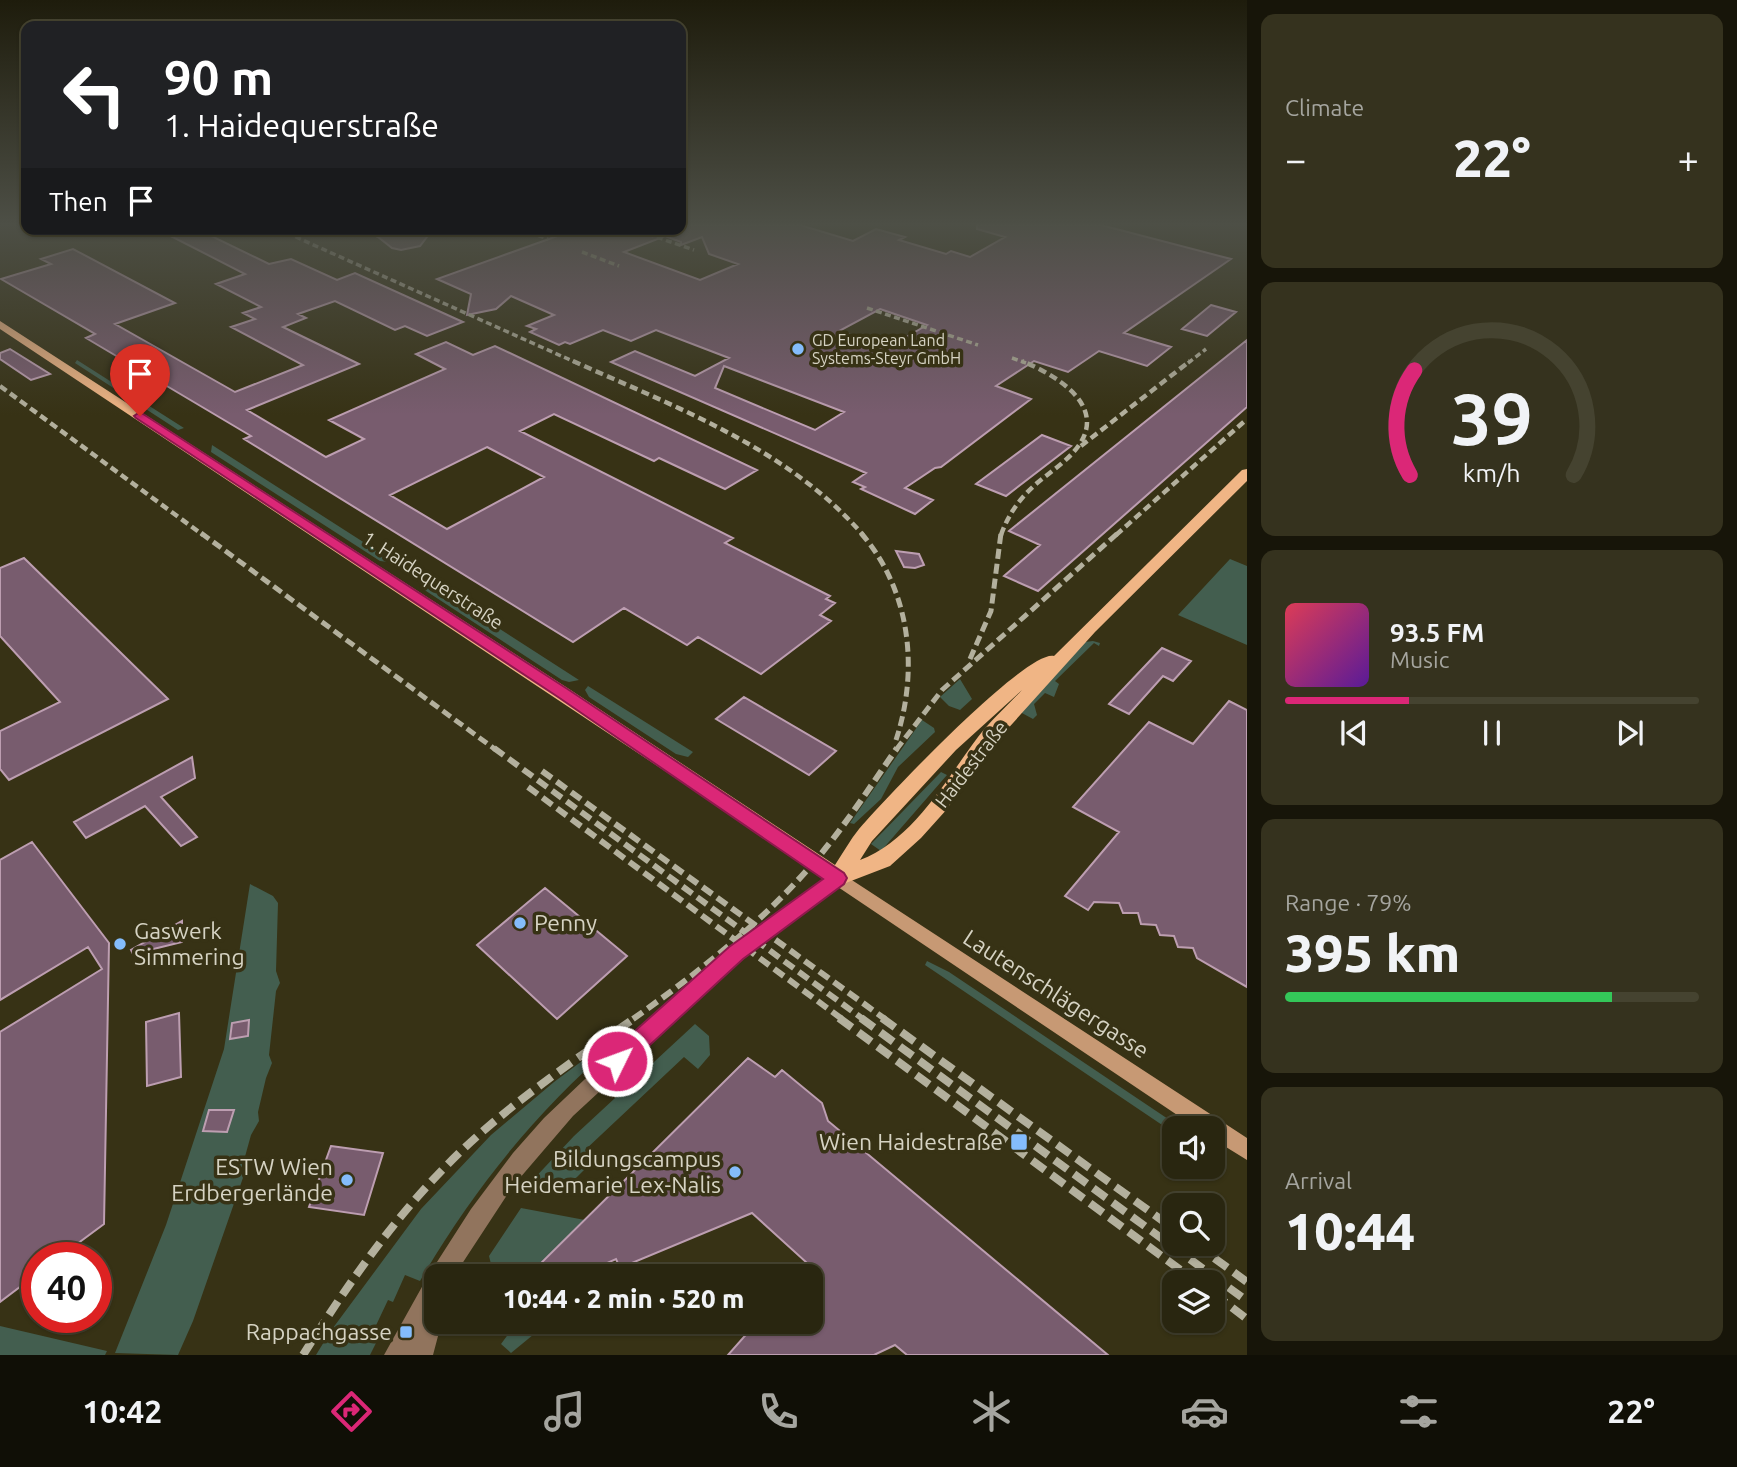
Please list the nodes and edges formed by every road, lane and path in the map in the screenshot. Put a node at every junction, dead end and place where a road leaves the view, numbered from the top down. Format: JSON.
{"nodes":[{"id":1,"x":0,"y":324,"type":"edge"},
{"id":2,"x":1247,"y":472,"type":"edge"},
{"id":3,"x":1089,"y":628,"type":"junction"},
{"id":4,"x":838,"y":878,"type":"junction"},
{"id":5,"x":1247,"y":1150,"type":"edge"},
{"id":6,"x":449,"y":1264,"type":"edge"},
{"id":7,"x":424,"y":1306,"type":"edge"},
{"id":8,"x":427,"y":1334,"type":"edge"},
{"id":9,"x":396,"y":1355,"type":"edge"},
{"id":10,"x":421,"y":1355,"type":"edge"}],
"edges":[{"from":1,"to":4,"type":"main road","name":"1. Haidequerstraße"},
{"from":2,"to":3,"type":"main road","name":"Haidestraße"},
{"from":3,"to":4,"type":"main road","name":"Haidestraße"},
{"from":3,"to":4,"type":"main road","name":"Haidestraße"},
{"from":4,"to":5,"type":"main road","name":"Lautenschlägergasse"},
{"from":4,"to":6,"type":"street","name":"Haidestraße"},
{"from":7,"to":9,"type":"street","name":"Haidestraße"},
{"from":8,"to":10,"type":"street"}]}
